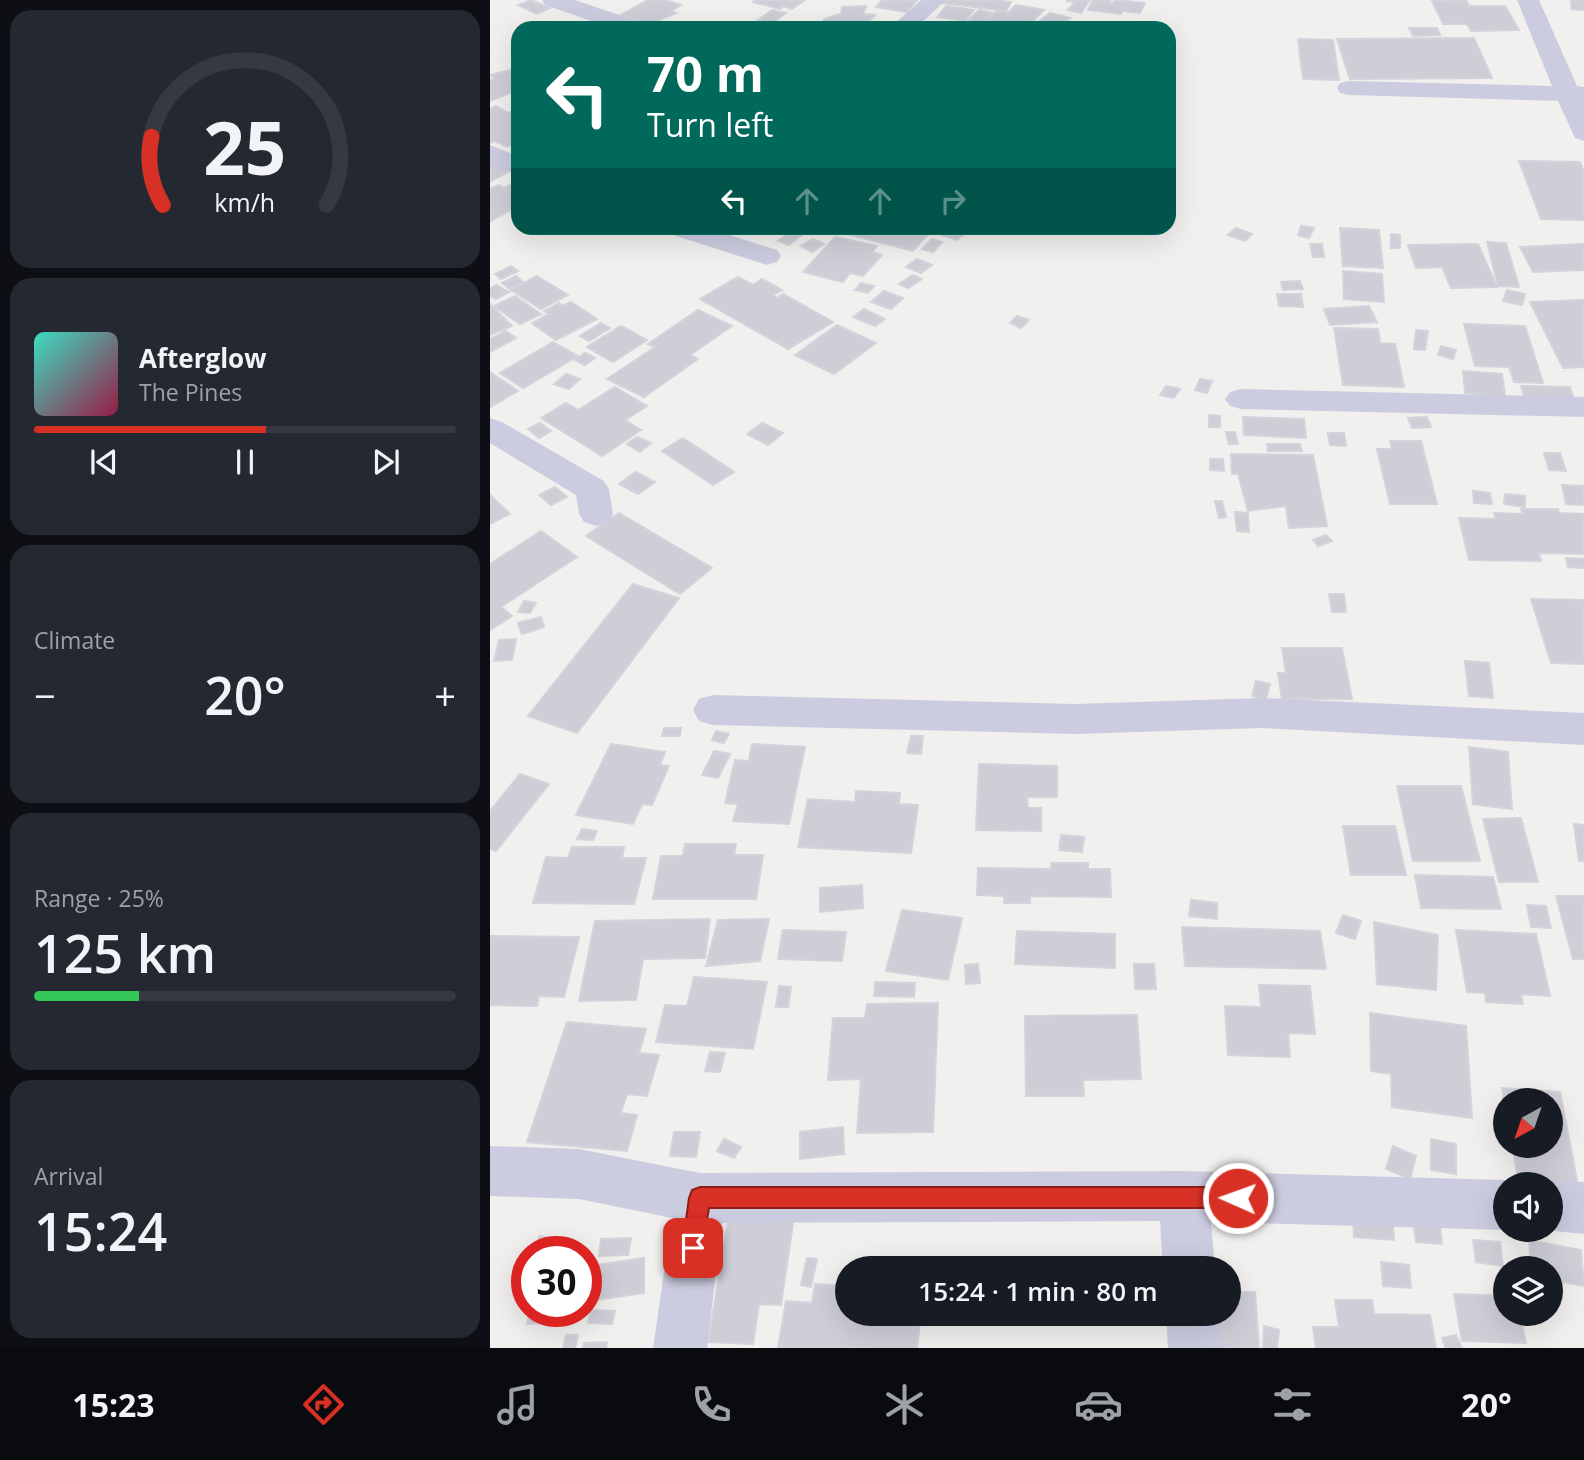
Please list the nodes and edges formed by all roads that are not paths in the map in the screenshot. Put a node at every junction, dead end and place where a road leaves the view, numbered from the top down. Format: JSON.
{"nodes":[{"id":1,"x":553,"y":0,"type":"edge"},
{"id":2,"x":936,"y":0,"type":"edge"},
{"id":3,"x":1528,"y":0,"type":"edge"},
{"id":4,"x":614,"y":21,"type":"edge"},
{"id":5,"x":910,"y":21,"type":"edge"},
{"id":6,"x":1349,"y":88,"type":"dead end"},
{"id":7,"x":1576,"y":94,"type":"edge"},
{"id":8,"x":1584,"y":133,"type":"edge"},
{"id":9,"x":490,"y":153,"type":"edge"},
{"id":10,"x":511,"y":163,"type":"edge"},
{"id":11,"x":702,"y":235,"type":"edge"},
{"id":12,"x":767,"y":256,"type":"dead end"},
{"id":13,"x":1241,"y":399,"type":"dead end"},
{"id":14,"x":1584,"y":407,"type":"edge"},
{"id":15,"x":490,"y":429,"type":"edge"},
{"id":16,"x":596,"y":514,"type":"dead end"},
{"id":17,"x":713,"y":710,"type":"dead end"},
{"id":18,"x":1584,"y":729,"type":"edge"},
{"id":19,"x":490,"y":1171,"type":"edge"},
{"id":20,"x":1184,"y":1196,"type":"junction"},
{"id":21,"x":700,"y":1198,"type":"junction"},
{"id":22,"x":1493,"y":1205,"type":"edge"},
{"id":23,"x":1563,"y":1207,"type":"edge"},
{"id":24,"x":1584,"y":1208,"type":"edge"},
{"id":25,"x":1188,"y":1256,"type":"edge"},
{"id":26,"x":1194,"y":1326,"type":"edge"},
{"id":27,"x":680,"y":1348,"type":"edge"},
{"id":28,"x":1195,"y":1348,"type":"edge"}],
"edges":[{"from":1,"to":4,"type":"street"},
{"from":2,"to":5,"type":"street"},
{"from":3,"to":7,"type":"street"},
{"from":6,"to":7,"type":"street"},
{"from":7,"to":8,"type":"street"},
{"from":9,"to":10,"type":"street"},
{"from":11,"to":12,"type":"street"},
{"from":13,"to":14,"type":"street"},
{"from":15,"to":16,"type":"street"},
{"from":17,"to":18,"type":"street"},
{"from":19,"to":21,"type":"street"},
{"from":20,"to":21,"type":"street"},
{"from":20,"to":22,"type":"street"},
{"from":20,"to":25,"type":"street"},
{"from":21,"to":27,"type":"street"},
{"from":23,"to":24,"type":"street"},
{"from":26,"to":28,"type":"street"}]}
